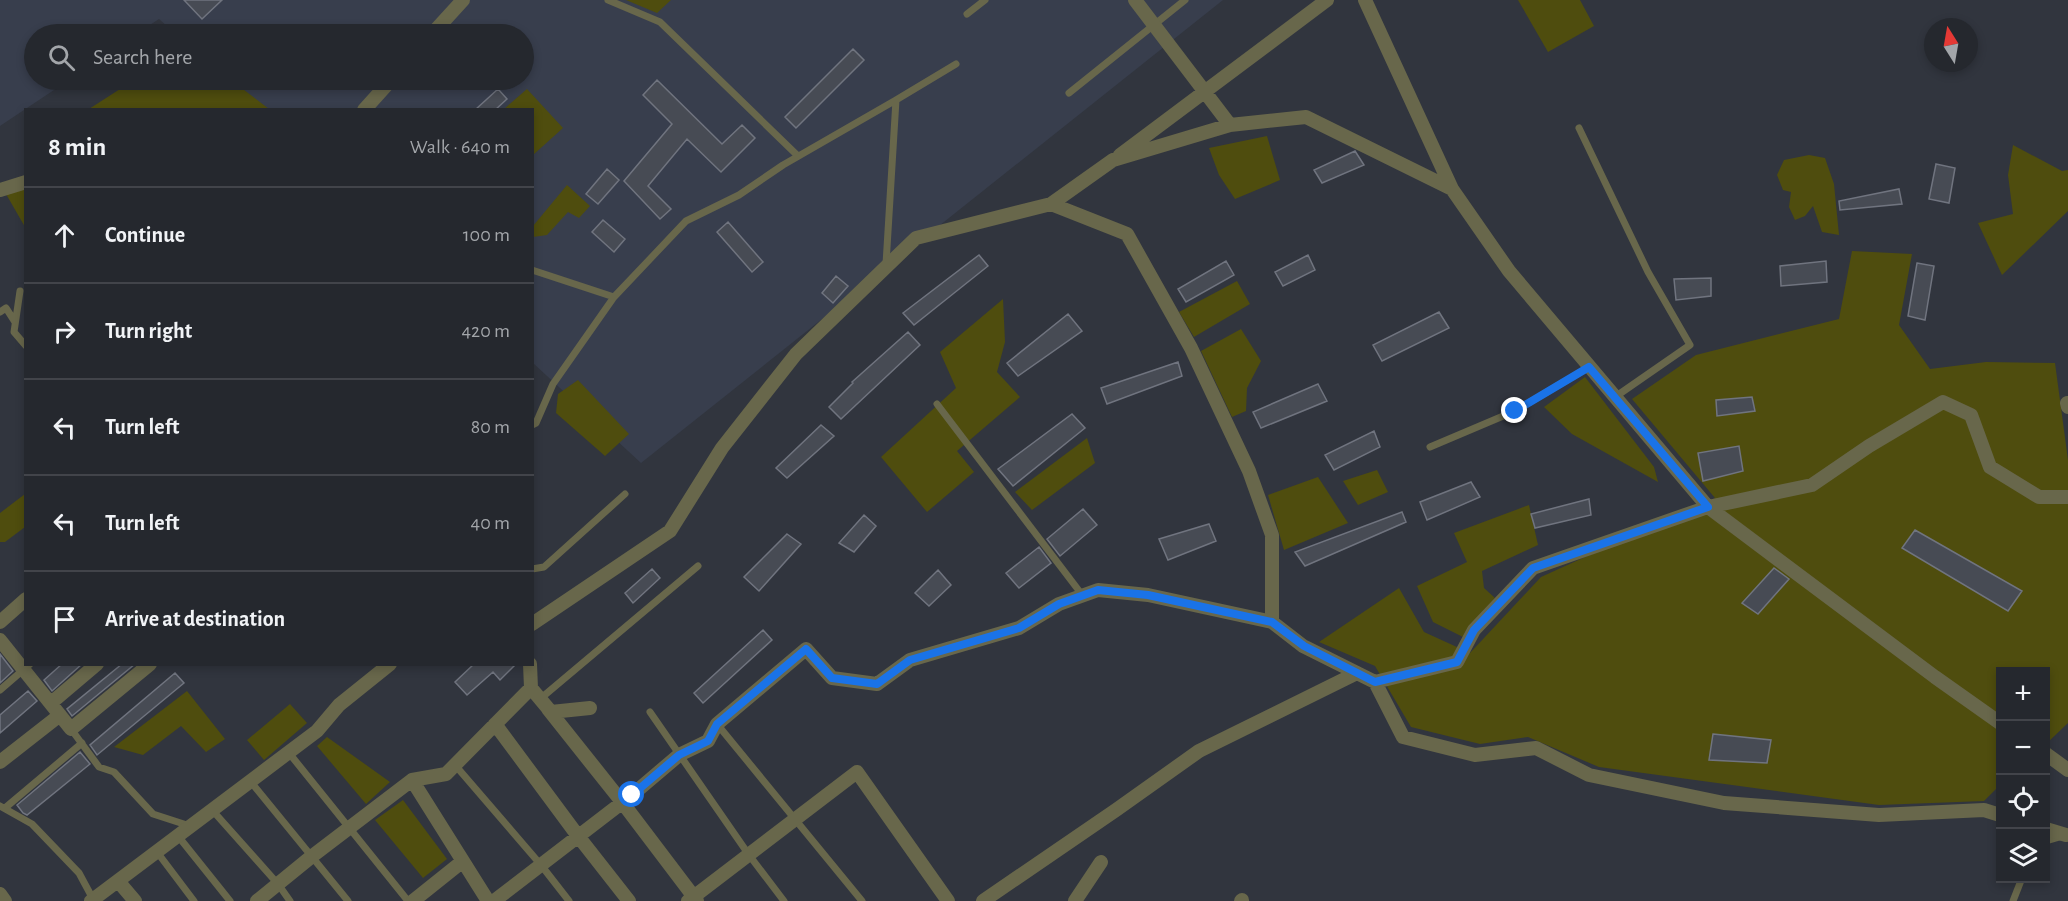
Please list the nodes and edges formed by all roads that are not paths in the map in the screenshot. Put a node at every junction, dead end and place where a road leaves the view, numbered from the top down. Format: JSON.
{"nodes":[{"id":1,"x":464,"y":0,"type":"edge"},
{"id":2,"x":608,"y":0,"type":"edge"},
{"id":3,"x":985,"y":0,"type":"edge"},
{"id":4,"x":1135,"y":0,"type":"edge"},
{"id":5,"x":1185,"y":0,"type":"edge"},
{"id":6,"x":1327,"y":0,"type":"edge"},
{"id":7,"x":1365,"y":0,"type":"edge"},
{"id":8,"x":967,"y":14,"type":"dead end"},
{"id":9,"x":441,"y":24,"type":"edge"},
{"id":10,"x":1153,"y":24,"type":"junction"},
{"id":11,"x":956,"y":64,"type":"dead end"},
{"id":12,"x":382,"y":90,"type":"edge"},
{"id":13,"x":1204,"y":90,"type":"junction"},
{"id":14,"x":1069,"y":93,"type":"dead end"},
{"id":15,"x":896,"y":100,"type":"junction"},
{"id":16,"x":366,"y":108,"type":"edge"},
{"id":17,"x":1230,"y":124,"type":"junction"},
{"id":18,"x":1579,"y":128,"type":"dead end"},
{"id":19,"x":798,"y":156,"type":"junction"},
{"id":20,"x":1113,"y":160,"type":"junction"},
{"id":21,"x":24,"y":183,"type":"edge"},
{"id":22,"x":1452,"y":189,"type":"junction"},
{"id":23,"x":0,"y":190,"type":"edge"},
{"id":24,"x":1051,"y":204,"type":"junction"},
{"id":25,"x":886,"y":267,"type":"junction"},
{"id":26,"x":534,"y":271,"type":"edge"},
{"id":27,"x":20,"y":291,"type":"dead end"},
{"id":28,"x":614,"y":297,"type":"junction"},
{"id":29,"x":0,"y":312,"type":"edge"},
{"id":30,"x":15,"y":322,"type":"junction"},
{"id":31,"x":24,"y":344,"type":"edge"},
{"id":32,"x":1589,"y":367,"type":"junction"},
{"id":33,"x":1615,"y":397,"type":"junction"},
{"id":34,"x":2067,"y":403,"type":"edge"},
{"id":35,"x":938,"y":404,"type":"dead end"},
{"id":36,"x":2068,"y":407,"type":"edge"},
{"id":37,"x":534,"y":424,"type":"edge"},
{"id":38,"x":1430,"y":447,"type":"dead end"},
{"id":39,"x":625,"y":494,"type":"dead end"},
{"id":40,"x":2068,"y":497,"type":"edge"},
{"id":41,"x":1708,"y":507,"type":"junction"},
{"id":42,"x":698,"y":566,"type":"dead end"},
{"id":43,"x":534,"y":569,"type":"edge"},
{"id":44,"x":1083,"y":596,"type":"junction"},
{"id":45,"x":24,"y":601,"type":"edge"},
{"id":46,"x":0,"y":622,"type":"edge"},
{"id":47,"x":1272,"y":622,"type":"junction"},
{"id":48,"x":534,"y":623,"type":"edge"},
{"id":49,"x":0,"y":640,"type":"edge"},
{"id":50,"x":24,"y":664,"type":"edge"},
{"id":51,"x":95,"y":666,"type":"edge"},
{"id":52,"x":148,"y":666,"type":"edge"},
{"id":53,"x":530,"y":666,"type":"edge"},
{"id":54,"x":27,"y":667,"type":"edge"},
{"id":55,"x":381,"y":667,"type":"edge"},
{"id":56,"x":1357,"y":673,"type":"junction"},
{"id":57,"x":1375,"y":682,"type":"junction"},
{"id":58,"x":531,"y":688,"type":"junction"},
{"id":59,"x":0,"y":690,"type":"edge"},
{"id":60,"x":540,"y":699,"type":"junction"},
{"id":61,"x":51,"y":703,"type":"junction"},
{"id":62,"x":590,"y":708,"type":"dead end"},
{"id":63,"x":650,"y":712,"type":"dead end"},
{"id":64,"x":60,"y":715,"type":"junction"},
{"id":65,"x":1998,"y":721,"type":"edge"},
{"id":66,"x":495,"y":724,"type":"junction"},
{"id":67,"x":717,"y":724,"type":"junction"},
{"id":68,"x":71,"y":729,"type":"junction"},
{"id":69,"x":82,"y":743,"type":"junction"},
{"id":70,"x":289,"y":753,"type":"junction"},
{"id":71,"x":679,"y":755,"type":"junction"},
{"id":72,"x":2050,"y":757,"type":"edge"},
{"id":73,"x":0,"y":762,"type":"edge"},
{"id":74,"x":455,"y":765,"type":"junction"},
{"id":75,"x":2068,"y":770,"type":"edge"},
{"id":76,"x":412,"y":780,"type":"junction"},
{"id":77,"x":251,"y":782,"type":"junction"},
{"id":78,"x":622,"y":802,"type":"junction"},
{"id":79,"x":3,"y":807,"type":"edge"},
{"id":80,"x":213,"y":811,"type":"junction"},
{"id":81,"x":1996,"y":814,"type":"edge"},
{"id":82,"x":794,"y":820,"type":"junction"},
{"id":83,"x":191,"y":827,"type":"junction"},
{"id":84,"x":349,"y":828,"type":"junction"},
{"id":85,"x":2050,"y":830,"type":"edge"},
{"id":86,"x":2067,"y":835,"type":"edge"},
{"id":87,"x":178,"y":836,"type":"junction"},
{"id":88,"x":578,"y":836,"type":"junction"},
{"id":89,"x":2050,"y":840,"type":"edge"},
{"id":90,"x":157,"y":852,"type":"junction"},
{"id":91,"x":749,"y":855,"type":"junction"},
{"id":92,"x":311,"y":857,"type":"junction"},
{"id":93,"x":463,"y":861,"type":"junction"},
{"id":94,"x":1101,"y":862,"type":"dead end"},
{"id":95,"x":541,"y":864,"type":"junction"},
{"id":96,"x":118,"y":881,"type":"junction"},
{"id":97,"x":2020,"y":883,"type":"edge"},
{"id":98,"x":278,"y":884,"type":"junction"},
{"id":99,"x":0,"y":894,"type":"edge"},
{"id":100,"x":92,"y":900,"type":"edge"},
{"id":101,"x":693,"y":900,"type":"edge"},
{"id":102,"x":5,"y":901,"type":"edge"},
{"id":103,"x":135,"y":901,"type":"edge"},
{"id":104,"x":194,"y":901,"type":"edge"},
{"id":105,"x":230,"y":901,"type":"edge"},
{"id":106,"x":257,"y":901,"type":"edge"},
{"id":107,"x":290,"y":901,"type":"edge"},
{"id":108,"x":348,"y":901,"type":"edge"},
{"id":109,"x":408,"y":901,"type":"edge"},
{"id":110,"x":413,"y":901,"type":"edge"},
{"id":111,"x":488,"y":901,"type":"edge"},
{"id":112,"x":494,"y":901,"type":"edge"},
{"id":113,"x":569,"y":901,"type":"edge"},
{"id":114,"x":629,"y":901,"type":"edge"},
{"id":115,"x":783,"y":901,"type":"edge"},
{"id":116,"x":862,"y":901,"type":"edge"},
{"id":117,"x":948,"y":901,"type":"edge"},
{"id":118,"x":983,"y":901,"type":"edge"},
{"id":119,"x":1075,"y":901,"type":"edge"},
{"id":120,"x":2013,"y":901,"type":"edge"}],
"edges":[{"from":1,"to":9,"type":"street"},
{"from":2,"to":19,"type":"lane"},
{"from":3,"to":8,"type":"lane"},
{"from":4,"to":10,"type":"street"},
{"from":5,"to":10,"type":"lane"},
{"from":6,"to":13,"type":"street"},
{"from":7,"to":22,"type":"street"},
{"from":10,"to":13,"type":"street"},
{"from":10,"to":14,"type":"lane"},
{"from":11,"to":15,"type":"lane"},
{"from":12,"to":16,"type":"street"},
{"from":13,"to":17,"type":"street"},
{"from":13,"to":20,"type":"street"},
{"from":15,"to":19,"type":"lane"},
{"from":15,"to":25,"type":"lane"},
{"from":17,"to":20,"type":"street"},
{"from":17,"to":22,"type":"street"},
{"from":18,"to":33,"type":"lane"},
{"from":19,"to":28,"type":"lane"},
{"from":20,"to":24,"type":"street"},
{"from":21,"to":23,"type":"street"},
{"from":22,"to":32,"type":"street"},
{"from":24,"to":25,"type":"street"},
{"from":24,"to":47,"type":"street"},
{"from":25,"to":48,"type":"street"},
{"from":26,"to":28,"type":"lane"},
{"from":27,"to":30,"type":"lane"},
{"from":28,"to":37,"type":"lane"},
{"from":29,"to":30,"type":"lane"},
{"from":30,"to":31,"type":"lane"},
{"from":32,"to":33,"type":"street"},
{"from":32,"to":38,"type":"lane"},
{"from":33,"to":41,"type":"street"},
{"from":34,"to":36,"type":"street"},
{"from":35,"to":44,"type":"lane"},
{"from":39,"to":43,"type":"lane"},
{"from":40,"to":41,"type":"street"},
{"from":41,"to":57,"type":"street"},
{"from":41,"to":65,"type":"street"},
{"from":42,"to":60,"type":"lane"},
{"from":44,"to":47,"type":"street"},
{"from":44,"to":67,"type":"street"},
{"from":45,"to":46,"type":"street"},
{"from":47,"to":56,"type":"street"},
{"from":49,"to":50,"type":"street"},
{"from":51,"to":61,"type":"street"},
{"from":52,"to":68,"type":"street"},
{"from":53,"to":58,"type":"street"},
{"from":54,"to":59,"type":"lane"},
{"from":54,"to":61,"type":"street"},
{"from":55,"to":70,"type":"street"},
{"from":56,"to":57,"type":"street"},
{"from":56,"to":118,"type":"street"},
{"from":57,"to":81,"type":"street"},
{"from":58,"to":60,"type":"street"},
{"from":58,"to":66,"type":"street"},
{"from":58,"to":78,"type":"street"},
{"from":60,"to":62,"type":"street"},
{"from":61,"to":64,"type":"street"},
{"from":63,"to":71,"type":"lane"},
{"from":64,"to":68,"type":"street"},
{"from":64,"to":73,"type":"street"},
{"from":66,"to":74,"type":"street"},
{"from":66,"to":88,"type":"street"},
{"from":67,"to":71,"type":"street"},
{"from":67,"to":82,"type":"lane"},
{"from":68,"to":69,"type":"lane"},
{"from":69,"to":79,"type":"lane"},
{"from":69,"to":83,"type":"lane"},
{"from":70,"to":77,"type":"street"},
{"from":70,"to":84,"type":"lane"},
{"from":71,"to":78,"type":"street"},
{"from":71,"to":91,"type":"lane"},
{"from":72,"to":75,"type":"street"},
{"from":74,"to":76,"type":"street"},
{"from":74,"to":95,"type":"lane"},
{"from":76,"to":84,"type":"street"},
{"from":76,"to":93,"type":"street"},
{"from":77,"to":80,"type":"street"},
{"from":77,"to":92,"type":"lane"},
{"from":78,"to":88,"type":"street"},
{"from":78,"to":101,"type":"street"},
{"from":79,"to":100,"type":"lane"},
{"from":80,"to":83,"type":"street"},
{"from":80,"to":98,"type":"lane"},
{"from":82,"to":91,"type":"street"},
{"from":82,"to":116,"type":"lane"},
{"from":82,"to":117,"type":"street"},
{"from":83,"to":87,"type":"street"},
{"from":84,"to":92,"type":"street"},
{"from":84,"to":109,"type":"lane"},
{"from":85,"to":86,"type":"street"},
{"from":86,"to":89,"type":"lane"},
{"from":87,"to":90,"type":"street"},
{"from":87,"to":105,"type":"lane"},
{"from":88,"to":95,"type":"street"},
{"from":88,"to":114,"type":"street"},
{"from":90,"to":96,"type":"street"},
{"from":90,"to":104,"type":"lane"},
{"from":91,"to":101,"type":"street"},
{"from":91,"to":115,"type":"lane"},
{"from":92,"to":98,"type":"street"},
{"from":92,"to":108,"type":"lane"},
{"from":93,"to":110,"type":"street"},
{"from":93,"to":111,"type":"street"},
{"from":94,"to":119,"type":"street"},
{"from":95,"to":112,"type":"street"},
{"from":95,"to":113,"type":"lane"},
{"from":96,"to":100,"type":"street"},
{"from":96,"to":103,"type":"street"},
{"from":97,"to":120,"type":"lane"},
{"from":98,"to":106,"type":"street"},
{"from":98,"to":107,"type":"lane"},
{"from":99,"to":102,"type":"street"}]}
